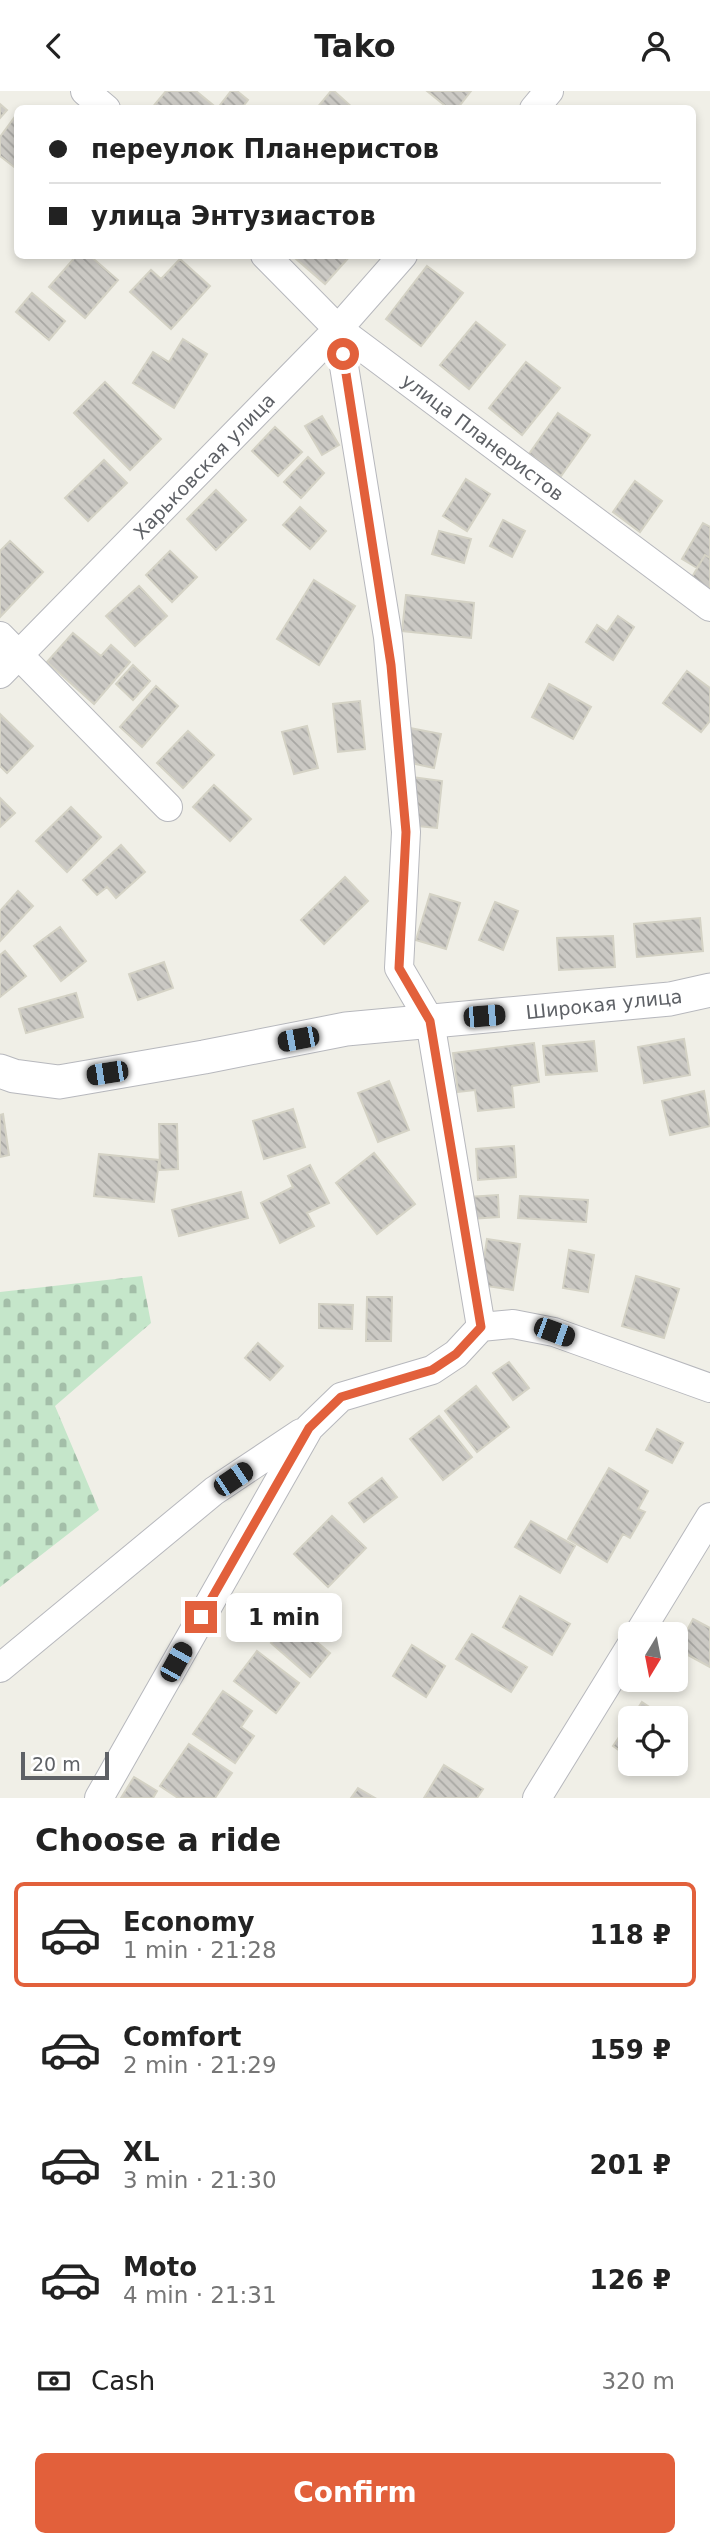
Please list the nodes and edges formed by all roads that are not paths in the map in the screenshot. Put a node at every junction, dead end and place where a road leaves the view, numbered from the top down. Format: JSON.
{"nodes":[{"id":1,"x":85,"y":91,"type":"edge"},
{"id":2,"x":550,"y":91,"type":"edge"},
{"id":3,"x":101,"y":105,"type":"edge"},
{"id":4,"x":538,"y":105,"type":"edge"},
{"id":5,"x":269,"y":259,"type":"edge"},
{"id":6,"x":399,"y":259,"type":"edge"},
{"id":7,"x":338,"y":328,"type":"junction"},
{"id":8,"x":710,"y":607,"type":"edge"},
{"id":9,"x":6,"y":655,"type":"edge"},
{"id":10,"x":168,"y":807,"type":"dead end"},
{"id":11,"x":710,"y":990,"type":"edge"},
{"id":12,"x":430,"y":1021,"type":"junction"},
{"id":13,"x":0,"y":1071,"type":"edge"},
{"id":14,"x":481,"y":1327,"type":"junction"},
{"id":15,"x":710,"y":1388,"type":"edge"},
{"id":16,"x":309,"y":1428,"type":"junction"},
{"id":17,"x":710,"y":1517,"type":"edge"},
{"id":18,"x":646,"y":1622,"type":"edge"},
{"id":19,"x":618,"y":1666,"type":"edge"},
{"id":20,"x":0,"y":1668,"type":"edge"},
{"id":21,"x":99,"y":1798,"type":"edge"},
{"id":22,"x":537,"y":1798,"type":"edge"}],
"edges":[{"from":1,"to":3,"type":"street"},
{"from":2,"to":4,"type":"street"},
{"from":5,"to":7,"type":"street","name":"улица Планеристов"},
{"from":6,"to":7,"type":"street","name":"Харьковская улица"},
{"from":7,"to":8,"type":"street","name":"улица Планеристов"},
{"from":7,"to":9,"type":"street","name":"Харьковская улица"},
{"from":7,"to":12,"type":"street"},
{"from":9,"to":10,"type":"street"},
{"from":11,"to":12,"type":"street","name":"Широкая улица"},
{"from":12,"to":13,"type":"street","name":"Широкая улица"},
{"from":12,"to":14,"type":"street"},
{"from":14,"to":15,"type":"street"},
{"from":14,"to":16,"type":"street"},
{"from":16,"to":20,"type":"street"},
{"from":16,"to":21,"type":"street"},
{"from":17,"to":18,"type":"street"},
{"from":19,"to":22,"type":"street"}]}
